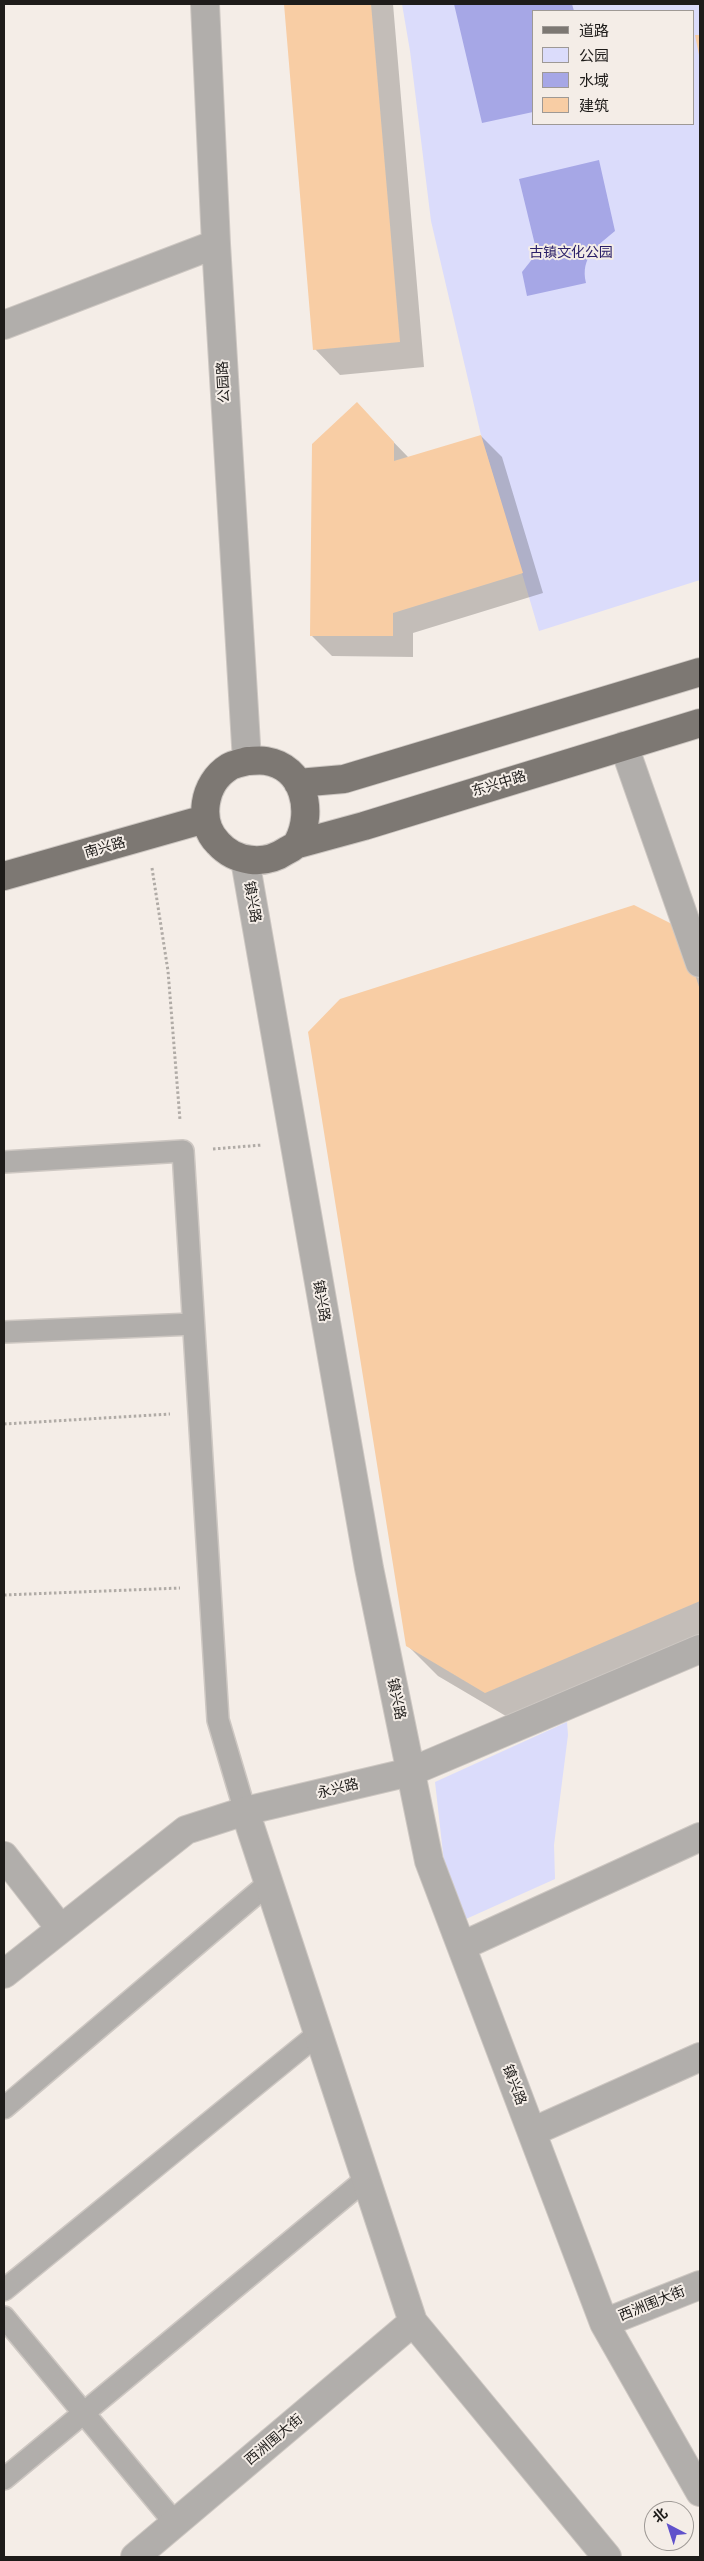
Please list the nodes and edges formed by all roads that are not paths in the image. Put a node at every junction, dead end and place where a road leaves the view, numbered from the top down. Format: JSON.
{"nodes":[{"id":1,"x":205,"y":4,"type":"edge"},
{"id":2,"x":216,"y":244,"type":"junction"},
{"id":3,"x":4,"y":325,"type":"edge"},
{"id":4,"x":700,"y":672,"type":"edge"},
{"id":5,"x":700,"y":723,"type":"edge"},
{"id":6,"x":624,"y":746,"type":"junction"},
{"id":7,"x":247,"y":760,"type":"junction"},
{"id":8,"x":298,"y":783,"type":"junction"},
{"id":9,"x":205,"y":819,"type":"junction"},
{"id":10,"x":298,"y":844,"type":"junction"},
{"id":11,"x":244,"y":860,"type":"junction"},
{"id":12,"x":4,"y":876,"type":"edge"},
{"id":13,"x":700,"y":963,"type":"edge"},
{"id":14,"x":4,"y":1162,"type":"edge"},
{"id":15,"x":193,"y":1324,"type":"junction"},
{"id":16,"x":4,"y":1332,"type":"edge"},
{"id":17,"x":700,"y":1649,"type":"edge"},
{"id":18,"x":410,"y":1772,"type":"junction"},
{"id":19,"x":245,"y":1812,"type":"junction"},
{"id":20,"x":700,"y":1837,"type":"edge"},
{"id":21,"x":4,"y":1856,"type":"edge"},
{"id":22,"x":269,"y":1883,"type":"junction"},
{"id":23,"x":60,"y":1928,"type":"junction"},
{"id":24,"x":462,"y":1946,"type":"junction"},
{"id":25,"x":4,"y":1974,"type":"edge"},
{"id":26,"x":318,"y":2034,"type":"junction"},
{"id":27,"x":700,"y":2056,"type":"edge"},
{"id":28,"x":4,"y":2108,"type":"edge"},
{"id":29,"x":532,"y":2132,"type":"junction"},
{"id":30,"x":366,"y":2179,"type":"junction"},
{"id":31,"x":700,"y":2285,"type":"edge"},
{"id":32,"x":4,"y":2290,"type":"edge"},
{"id":33,"x":4,"y":2317,"type":"edge"},
{"id":34,"x":413,"y":2322,"type":"junction"},
{"id":35,"x":604,"y":2324,"type":"junction"},
{"id":36,"x":83,"y":2413,"type":"junction"},
{"id":37,"x":4,"y":2479,"type":"edge"},
{"id":38,"x":700,"y":2492,"type":"edge"},
{"id":39,"x":175,"y":2523,"type":"junction"},
{"id":40,"x":135,"y":2557,"type":"edge"},
{"id":41,"x":607,"y":2557,"type":"edge"}],
"edges":[{"from":1,"to":2,"type":"street","name":"公园路"},
{"from":2,"to":3,"type":"street"},
{"from":2,"to":7,"type":"street","name":"公园路"},
{"from":4,"to":8,"type":"main road"},
{"from":5,"to":6,"type":"main road","name":"东兴中路"},
{"from":6,"to":10,"type":"main road","name":"东兴中路"},
{"from":6,"to":13,"type":"street"},
{"from":7,"to":8,"type":"main road"},
{"from":7,"to":9,"type":"main road"},
{"from":8,"to":10,"type":"main road"},
{"from":9,"to":11,"type":"main road"},
{"from":9,"to":12,"type":"main road","name":"南兴路"},
{"from":10,"to":11,"type":"main road"},
{"from":11,"to":18,"type":"street","name":"镇兴路"},
{"from":14,"to":15,"type":"lane"},
{"from":15,"to":16,"type":"lane"},
{"from":15,"to":19,"type":"lane"},
{"from":17,"to":18,"type":"street","name":"永兴路"},
{"from":18,"to":19,"type":"street","name":"永兴路"},
{"from":18,"to":24,"type":"street","name":"镇兴路"},
{"from":19,"to":22,"type":"street"},
{"from":19,"to":23,"type":"street","name":"永兴路"},
{"from":20,"to":24,"type":"street"},
{"from":21,"to":23,"type":"street"},
{"from":22,"to":26,"type":"street"},
{"from":22,"to":28,"type":"lane"},
{"from":23,"to":25,"type":"street","name":"永兴路"},
{"from":24,"to":29,"type":"street","name":"镇兴路"},
{"from":26,"to":30,"type":"street"},
{"from":26,"to":32,"type":"lane"},
{"from":27,"to":29,"type":"street"},
{"from":29,"to":35,"type":"street","name":"镇兴路"},
{"from":30,"to":34,"type":"street"},
{"from":30,"to":36,"type":"lane"},
{"from":31,"to":35,"type":"street","name":"西洲围大街"},
{"from":33,"to":36,"type":"lane"},
{"from":34,"to":39,"type":"street","name":"西洲围大街"},
{"from":34,"to":41,"type":"street"},
{"from":35,"to":38,"type":"street","name":"镇兴路"},
{"from":36,"to":37,"type":"lane"},
{"from":36,"to":39,"type":"lane"},
{"from":39,"to":40,"type":"street","name":"西洲围大街"}]}
